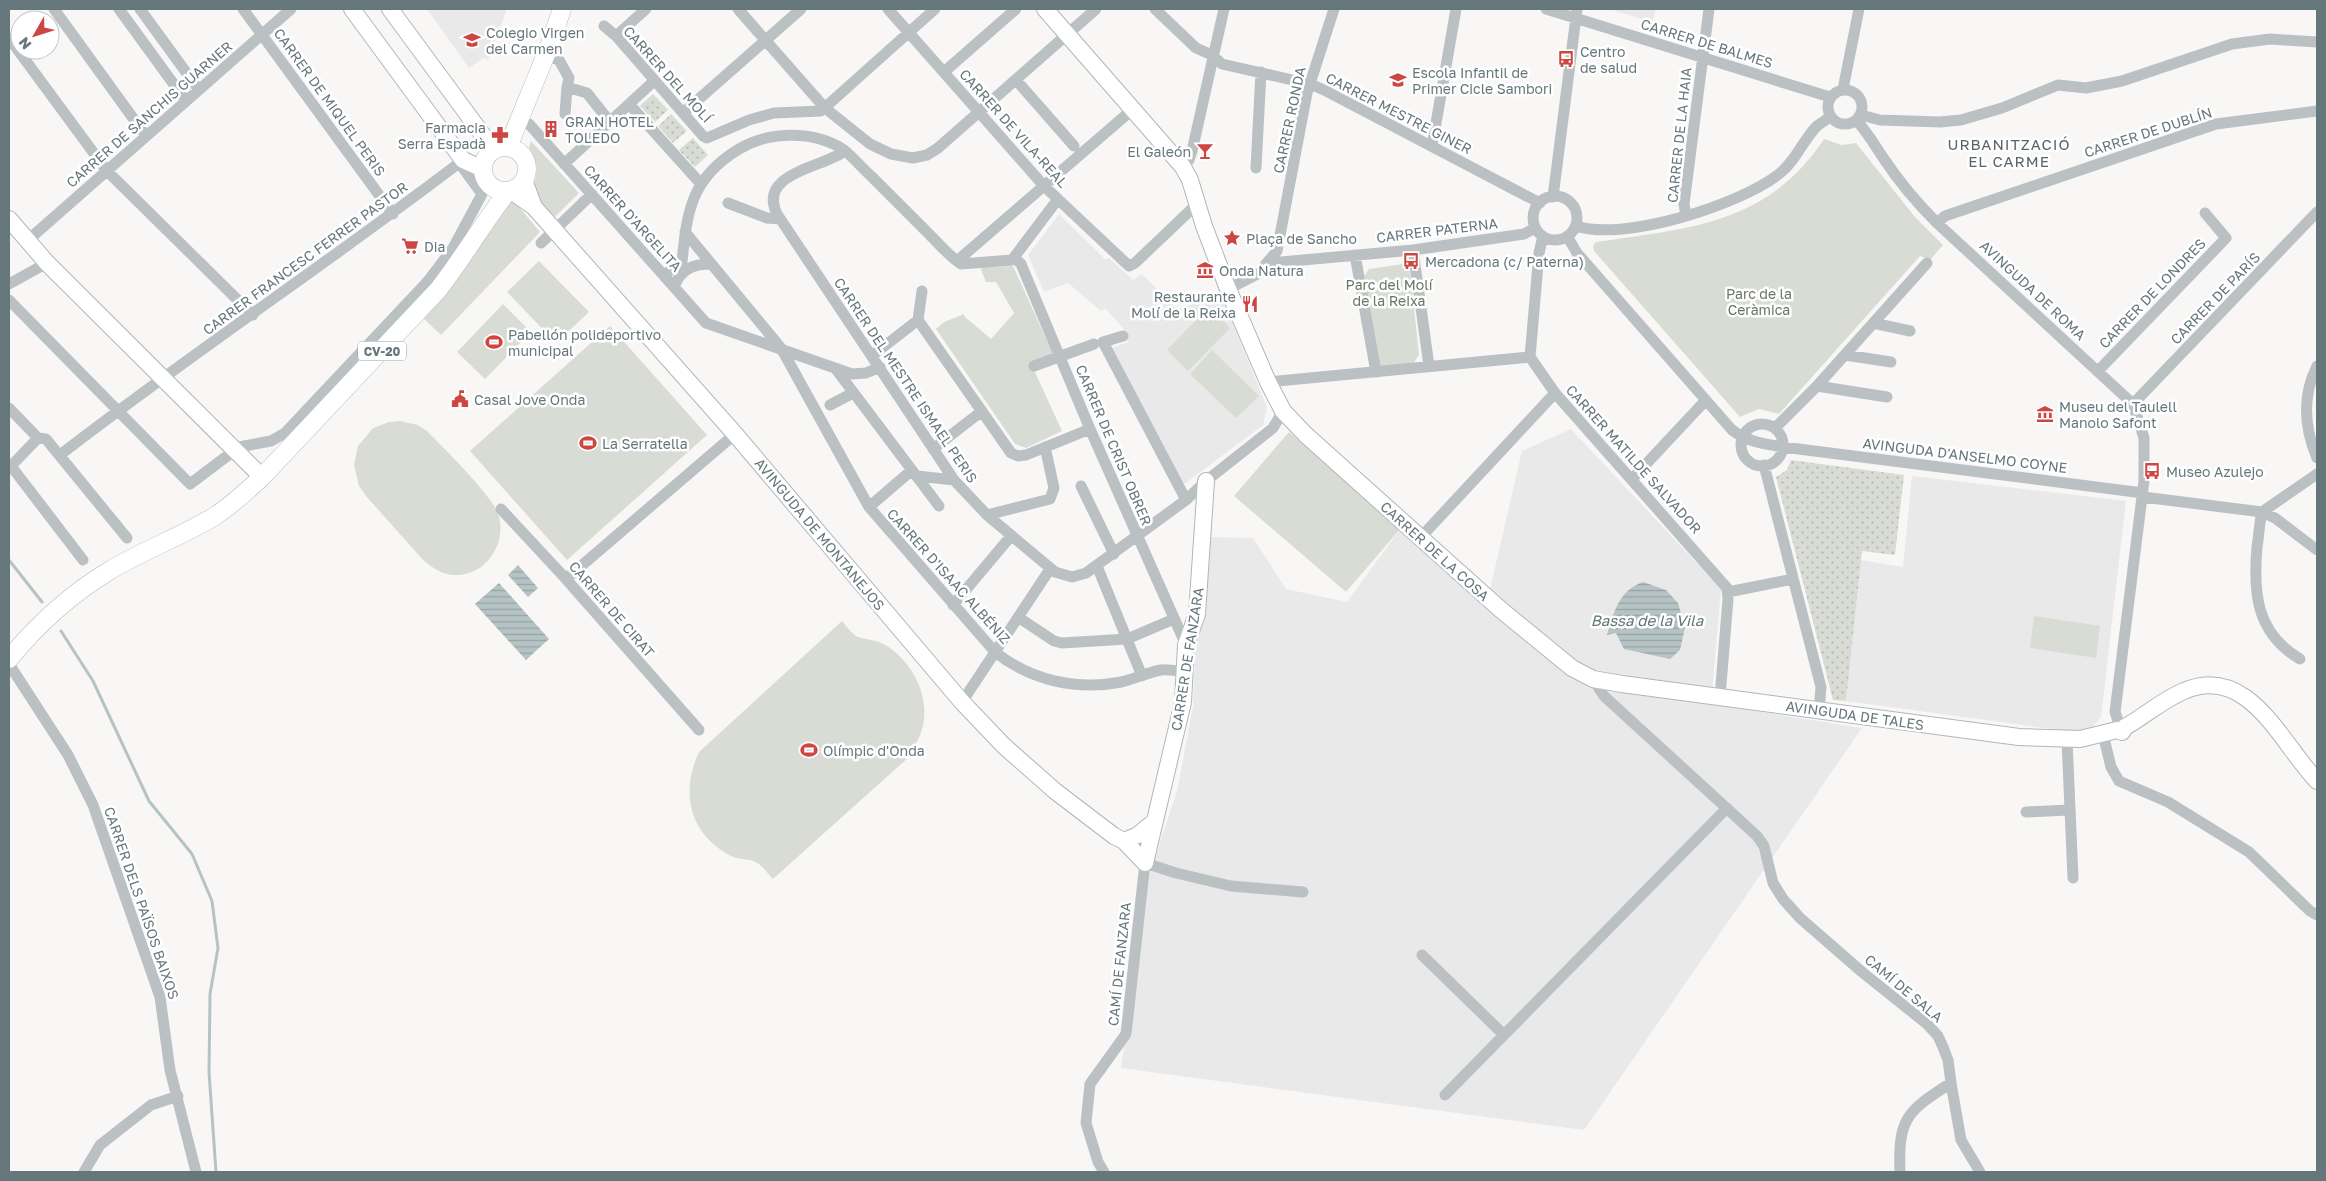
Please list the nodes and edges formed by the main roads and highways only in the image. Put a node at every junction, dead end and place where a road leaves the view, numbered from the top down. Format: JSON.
{"nodes":[{"id":1,"x":352,"y":9,"type":"edge"},
{"id":2,"x":390,"y":9,"type":"edge"},
{"id":3,"x":562,"y":9,"type":"edge"},
{"id":4,"x":1045,"y":9,"type":"edge"},
{"id":5,"x":548,"y":52,"type":"junction"},
{"id":6,"x":508,"y":149,"type":"junction"},
{"id":7,"x":483,"y":169,"type":"junction"},
{"id":8,"x":524,"y":180,"type":"junction"},
{"id":9,"x":504,"y":190,"type":"junction"},
{"id":10,"x":534,"y":207,"type":"junction"},
{"id":11,"x":9,"y":219,"type":"edge"},
{"id":12,"x":262,"y":477,"type":"junction"},
{"id":13,"x":1206,"y":481,"type":"road end"},
{"id":14,"x":9,"y":659,"type":"edge"},
{"id":15,"x":1593,"y":679,"type":"joint"},
{"id":16,"x":2317,"y":781,"type":"edge"},
{"id":17,"x":1155,"y":821,"type":"junction"},
{"id":18,"x":1151,"y":840,"type":"junction"},
{"id":19,"x":1124,"y":841,"type":"junction"},
{"id":20,"x":1145,"y":863,"type":"joint"}],
"edges":[{"from":1,"to":7,"type":"main road"},
{"from":2,"to":6,"type":"main road"},
{"from":3,"to":5,"type":"main road"},
{"from":4,"to":15,"type":"main road","name":"CARRER DE LA COSA"},
{"from":5,"to":6,"type":"main road"},
{"from":5,"to":6,"type":"main road"},
{"from":6,"to":7,"type":"main road"},
{"from":6,"to":8,"type":"main road"},
{"from":7,"to":9,"type":"main road"},
{"from":8,"to":9,"type":"main road"},
{"from":8,"to":10,"type":"main road","name":"AVINGUDA DE MONTANEJOS"},
{"from":9,"to":10,"type":"main road","name":"AVINGUDA DE MONTANEJOS"},
{"from":9,"to":12,"type":"main road","number":"CV-20"},
{"from":10,"to":19,"type":"main road","name":"AVINGUDA DE MONTANEJOS"},
{"from":11,"to":12,"type":"main road"},
{"from":12,"to":14,"type":"main road","number":"CV-20"},
{"from":13,"to":17,"type":"main road","name":"CARRER DE FANZARA"},
{"from":15,"to":16,"type":"main road","name":"AVINGUDA DE TALES"},
{"from":17,"to":18,"type":"main road","name":"CARRER DE FANZARA"},
{"from":17,"to":19,"type":"main road"},
{"from":18,"to":19,"type":"main road"},
{"from":18,"to":20,"type":"main road","name":"CARRER DE FANZARA"},
{"from":19,"to":20,"type":"main road","name":"AVINGUDA DE MONTANEJOS"}]}
